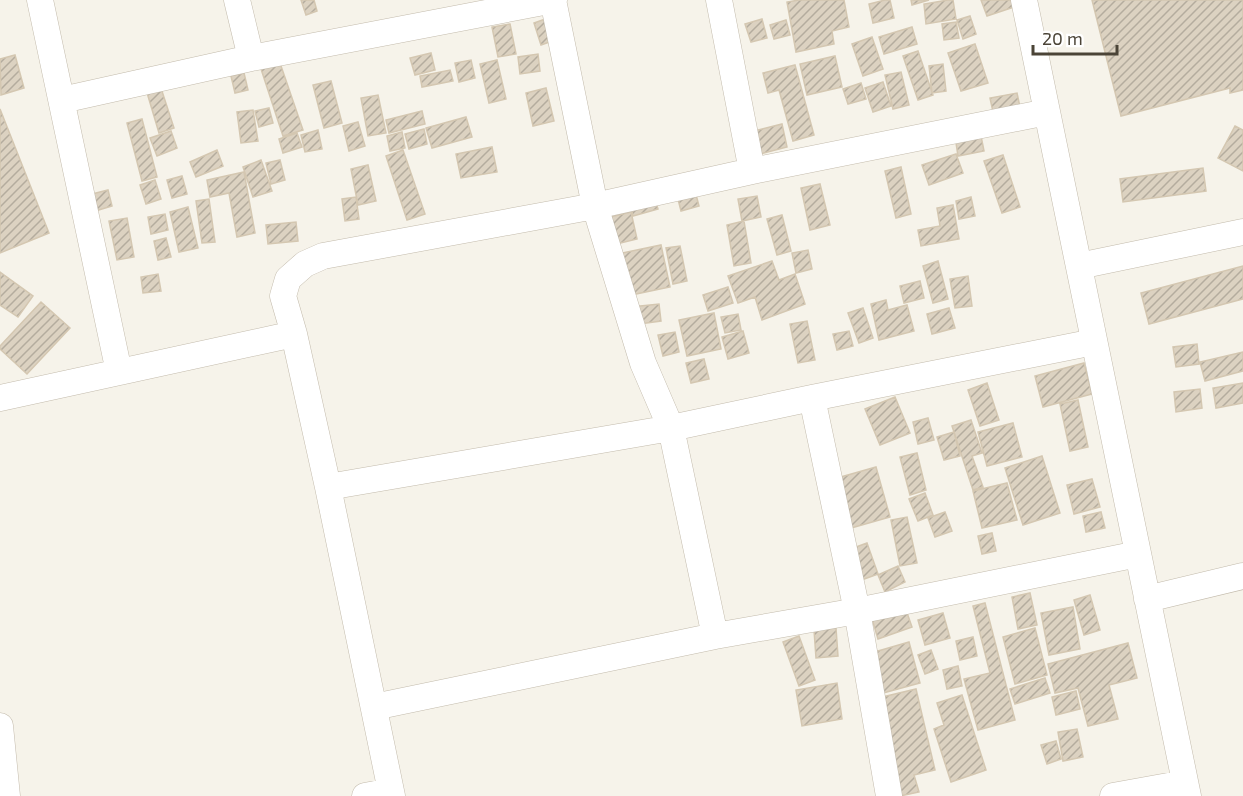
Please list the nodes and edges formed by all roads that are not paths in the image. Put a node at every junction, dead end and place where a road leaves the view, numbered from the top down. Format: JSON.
{"nodes":[{"id":1,"x":40,"y":0,"type":"edge"},
{"id":2,"x":237,"y":0,"type":"edge"},
{"id":3,"x":553,"y":0,"type":"edge"},
{"id":4,"x":719,"y":0,"type":"edge"},
{"id":5,"x":1024,"y":0,"type":"edge"},
{"id":6,"x":250,"y":58,"type":"junction"},
{"id":7,"x":62,"y":100,"type":"junction"},
{"id":8,"x":1047,"y":112,"type":"junction"},
{"id":9,"x":752,"y":171,"type":"junction"},
{"id":10,"x":595,"y":206,"type":"junction"},
{"id":11,"x":1243,"y":232,"type":"edge"},
{"id":12,"x":1078,"y":266,"type":"junction"},
{"id":13,"x":294,"y":334,"type":"junction"},
{"id":14,"x":1094,"y":342,"type":"junction"},
{"id":15,"x":120,"y":372,"type":"junction"},
{"id":16,"x":0,"y":398,"type":"edge"},
{"id":17,"x":812,"y":398,"type":"junction"},
{"id":18,"x":671,"y":428,"type":"junction"},
{"id":19,"x":328,"y":488,"type":"junction"},
{"id":20,"x":1138,"y":554,"type":"junction"},
{"id":21,"x":1243,"y":576,"type":"edge"},
{"id":22,"x":1147,"y":599,"type":"junction"},
{"id":23,"x":857,"y":611,"type":"junction"},
{"id":24,"x":715,"y":636,"type":"junction"},
{"id":25,"x":374,"y":708,"type":"junction"},
{"id":26,"x":0,"y":726,"type":"edge"},
{"id":27,"x":1187,"y":790,"type":"edge"},
{"id":28,"x":391,"y":794,"type":"edge"},
{"id":29,"x":7,"y":796,"type":"edge"},
{"id":30,"x":365,"y":796,"type":"edge"},
{"id":31,"x":889,"y":796,"type":"edge"},
{"id":32,"x":1113,"y":796,"type":"edge"}],
"edges":[{"from":1,"to":7,"type":"street"},
{"from":2,"to":6,"type":"street"},
{"from":3,"to":6,"type":"street"},
{"from":3,"to":10,"type":"street"},
{"from":4,"to":9,"type":"street"},
{"from":5,"to":8,"type":"street"},
{"from":6,"to":7,"type":"street"},
{"from":7,"to":15,"type":"street"},
{"from":8,"to":9,"type":"street"},
{"from":8,"to":12,"type":"street"},
{"from":9,"to":10,"type":"street"},
{"from":10,"to":13,"type":"street"},
{"from":10,"to":18,"type":"street"},
{"from":11,"to":12,"type":"street"},
{"from":12,"to":14,"type":"street"},
{"from":13,"to":15,"type":"street"},
{"from":13,"to":19,"type":"street"},
{"from":14,"to":17,"type":"street"},
{"from":14,"to":20,"type":"street"},
{"from":15,"to":16,"type":"street"},
{"from":17,"to":18,"type":"street"},
{"from":17,"to":23,"type":"street"},
{"from":18,"to":19,"type":"street"},
{"from":18,"to":24,"type":"street"},
{"from":19,"to":25,"type":"street"},
{"from":20,"to":22,"type":"street"},
{"from":20,"to":23,"type":"street"},
{"from":21,"to":22,"type":"street"},
{"from":22,"to":27,"type":"street"},
{"from":23,"to":24,"type":"street"},
{"from":23,"to":31,"type":"street"},
{"from":24,"to":25,"type":"street"},
{"from":25,"to":28,"type":"street"},
{"from":26,"to":29,"type":"street"},
{"from":27,"to":32,"type":"street"},
{"from":28,"to":30,"type":"street"}]}
